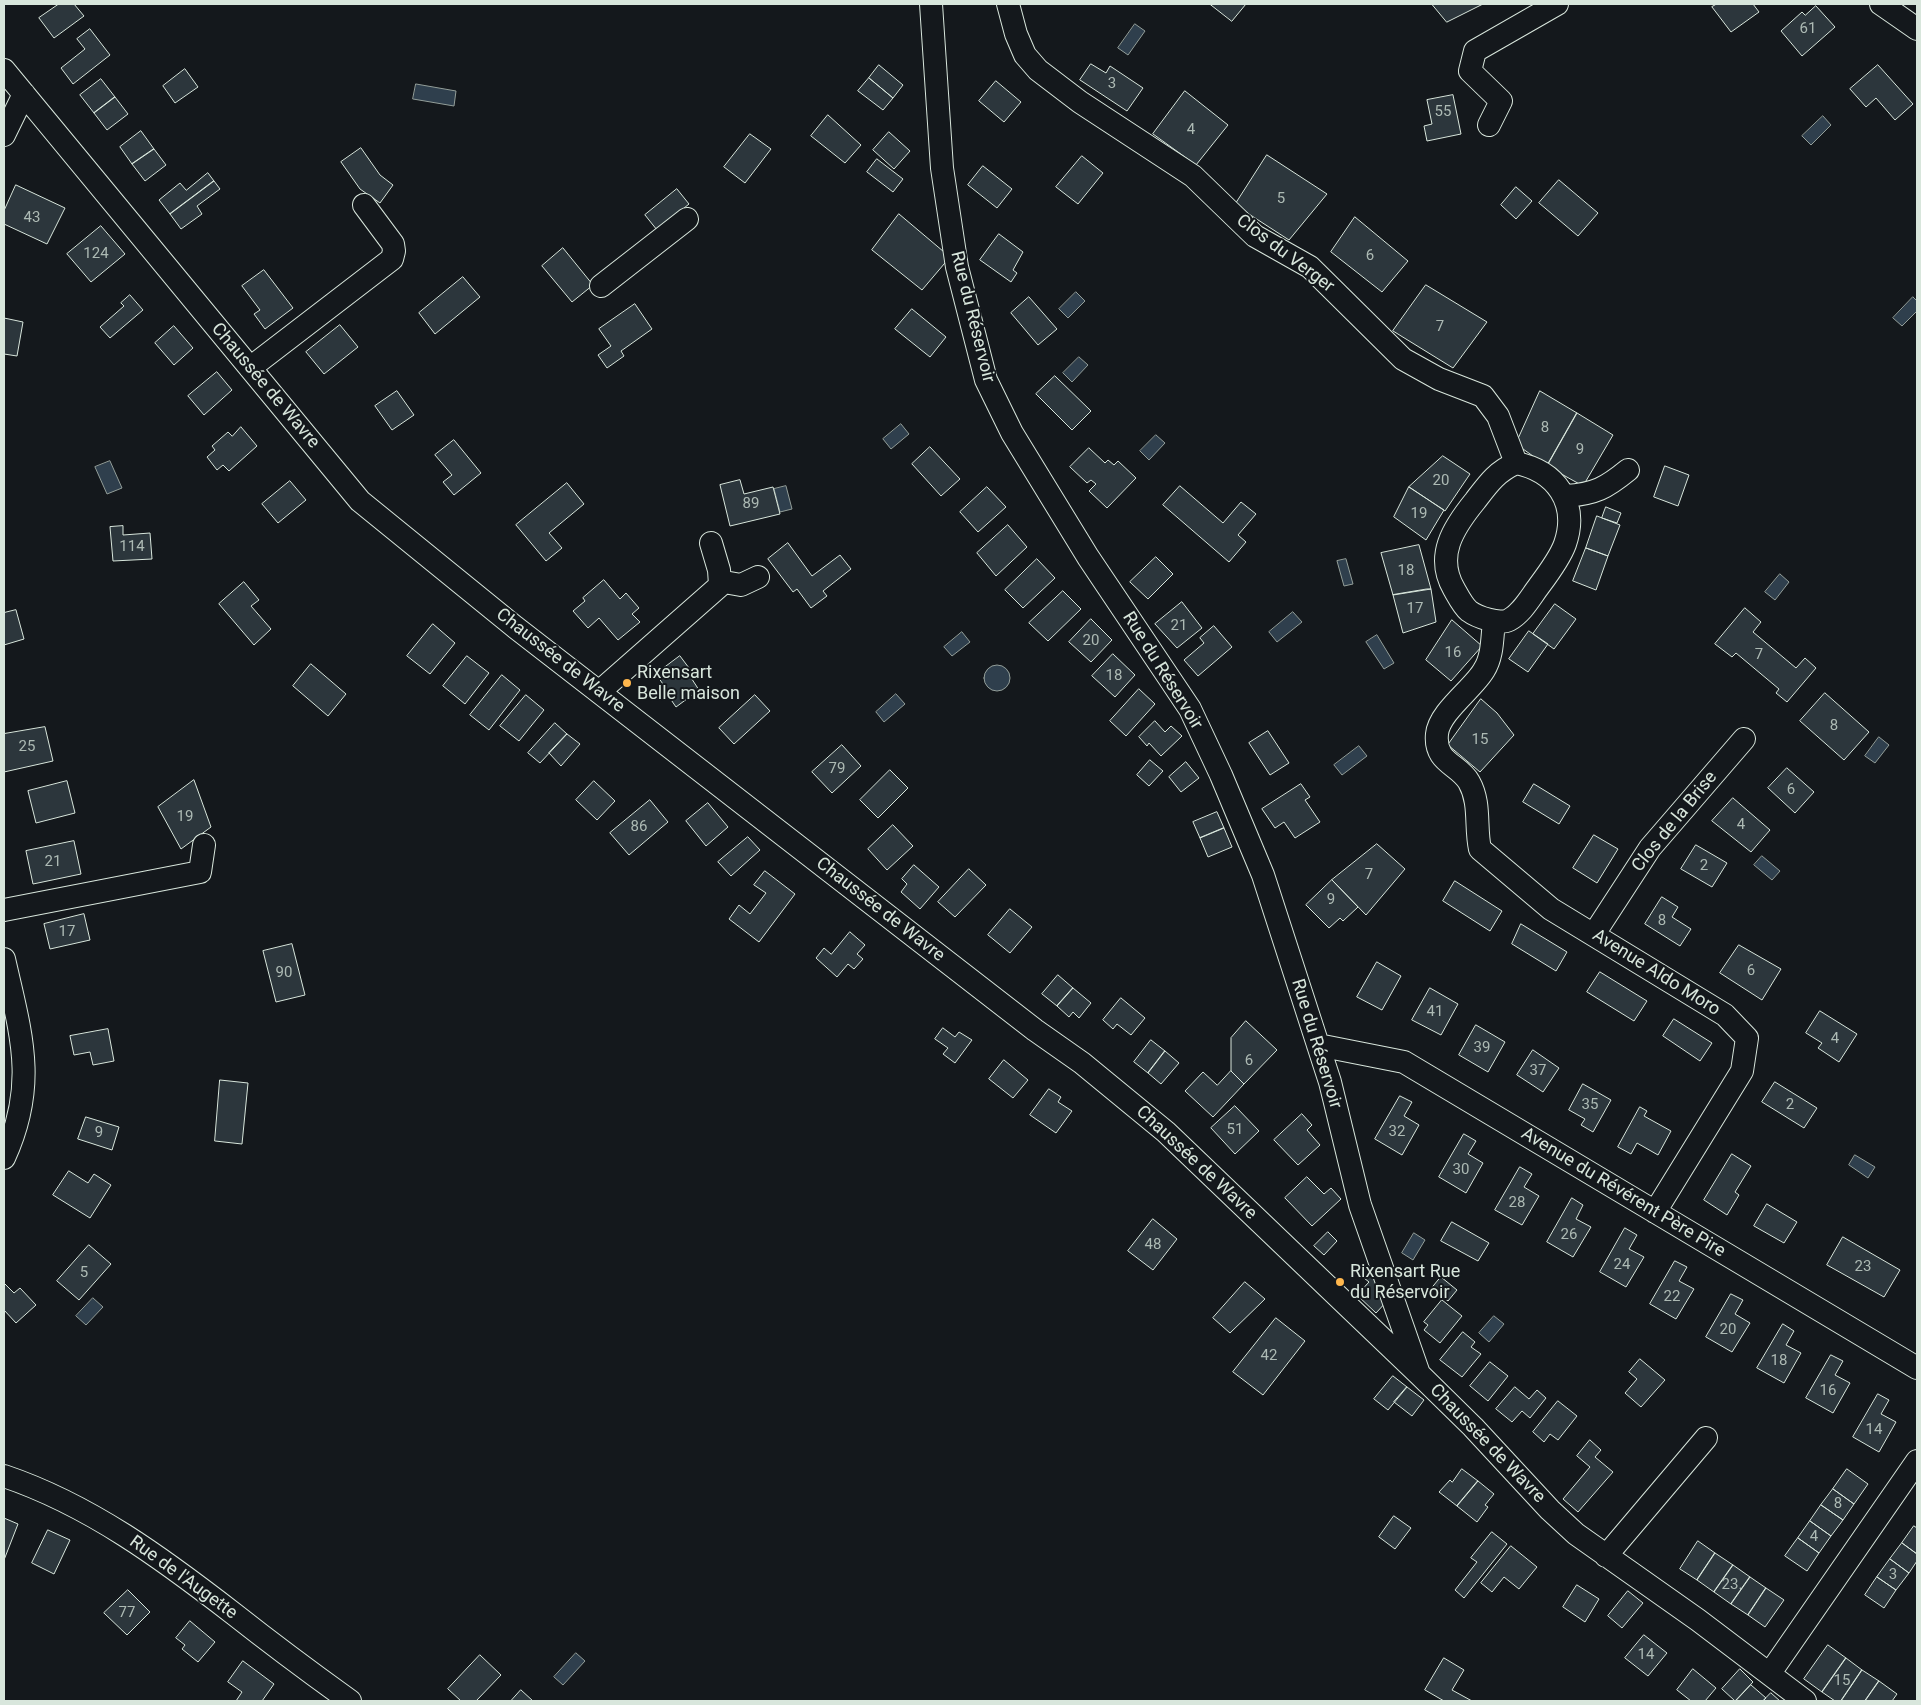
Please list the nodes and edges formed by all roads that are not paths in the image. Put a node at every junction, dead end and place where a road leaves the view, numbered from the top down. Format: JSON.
{"nodes":[{"id":1,"x":931,"y":4,"type":"edge"},
{"id":2,"x":1008,"y":4,"type":"edge"},
{"id":3,"x":1557,"y":4,"type":"edge"},
{"id":4,"x":1882,"y":4,"type":"edge"},
{"id":5,"x":1917,"y":29,"type":"edge"},
{"id":6,"x":4,"y":70,"type":"edge"},
{"id":7,"x":24,"y":94,"type":"junction"},
{"id":8,"x":1490,"y":125,"type":"dead end"},
{"id":9,"x":4,"y":135,"type":"edge"},
{"id":10,"x":364,"y":205,"type":"dead end"},
{"id":11,"x":687,"y":219,"type":"dead end"},
{"id":12,"x":601,"y":286,"type":"dead end"},
{"id":13,"x":250,"y":368,"type":"junction"},
{"id":14,"x":1516,"y":463,"type":"junction"},
{"id":15,"x":1628,"y":470,"type":"dead end"},
{"id":16,"x":1566,"y":496,"type":"junction"},
{"id":17,"x":710,"y":543,"type":"dead end"},
{"id":18,"x":758,"y":576,"type":"dead end"},
{"id":19,"x":720,"y":585,"type":"junction"},
{"id":20,"x":1494,"y":621,"type":"junction"},
{"id":21,"x":599,"y":692,"type":"junction"},
{"id":22,"x":1744,"y":739,"type":"dead end"},
{"id":23,"x":204,"y":845,"type":"dead end"},
{"id":24,"x":4,"y":910,"type":"edge"},
{"id":25,"x":1594,"y":934,"type":"junction"},
{"id":26,"x":4,"y":959,"type":"edge"},
{"id":27,"x":1318,"y":1045,"type":"junction"},
{"id":28,"x":4,"y":1158,"type":"edge"},
{"id":29,"x":1655,"y":1212,"type":"junction"},
{"id":30,"x":1917,"y":1368,"type":"edge"},
{"id":31,"x":1420,"y":1375,"type":"junction"},
{"id":32,"x":1706,"y":1438,"type":"dead end"},
{"id":33,"x":1917,"y":1461,"type":"edge"},
{"id":34,"x":4,"y":1476,"type":"edge"},
{"id":35,"x":1606,"y":1556,"type":"junction"},
{"id":36,"x":1770,"y":1673,"type":"junction"},
{"id":37,"x":350,"y":1701,"type":"edge"},
{"id":38,"x":1804,"y":1701,"type":"edge"}],
"edges":[{"from":1,"to":27,"type":"street","name":"Rue du Réservoir"},
{"from":2,"to":14,"type":"street","name":"Clos du Verger"},
{"from":3,"to":8,"type":"street"},
{"from":4,"to":5,"type":"street"},
{"from":6,"to":7,"type":"street","name":"Chaussée de Wavre"},
{"from":7,"to":9,"type":"street"},
{"from":7,"to":13,"type":"street","name":"Chaussée de Wavre"},
{"from":10,"to":13,"type":"street"},
{"from":11,"to":12,"type":"street"},
{"from":13,"to":21,"type":"street","name":"Chaussée de Wavre"},
{"from":14,"to":16,"type":"street"},
{"from":14,"to":20,"type":"street"},
{"from":15,"to":16,"type":"street"},
{"from":16,"to":20,"type":"street"},
{"from":17,"to":19,"type":"street"},
{"from":18,"to":19,"type":"street"},
{"from":19,"to":21,"type":"street"},
{"from":20,"to":25,"type":"street","name":"Avenue Aldo Moro"},
{"from":21,"to":31,"type":"street","name":"Chaussée de Wavre"},
{"from":22,"to":25,"type":"street","name":"Clos de la Brise"},
{"from":23,"to":24,"type":"street"},
{"from":25,"to":29,"type":"street","name":"Avenue Aldo Moro"},
{"from":26,"to":28,"type":"street"},
{"from":27,"to":29,"type":"street","name":"Avenue du Révérent Père Pire"},
{"from":27,"to":31,"type":"street","name":"Rue du Réservoir"},
{"from":29,"to":30,"type":"street","name":"Avenue du Révérent Père Pire"},
{"from":31,"to":35,"type":"street","name":"Chaussée de Wavre"},
{"from":32,"to":35,"type":"street"},
{"from":33,"to":36,"type":"street"},
{"from":34,"to":37,"type":"street","name":"Rue de l'Augette"},
{"from":35,"to":36,"type":"street","name":"Chaussée de Wavre"},
{"from":36,"to":38,"type":"street","name":"Chaussée de Wavre"}]}
